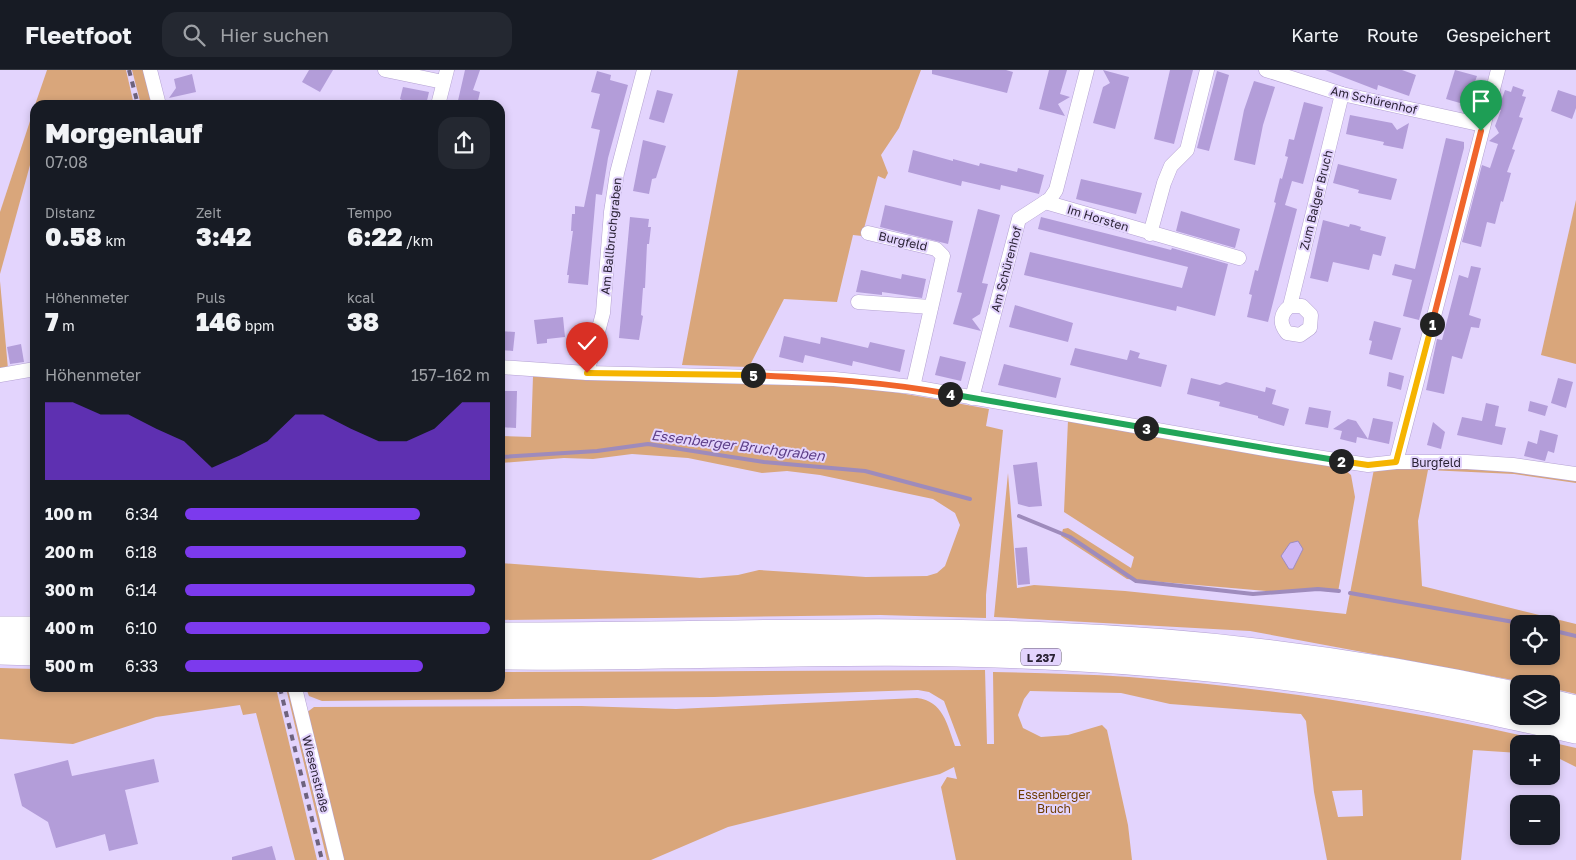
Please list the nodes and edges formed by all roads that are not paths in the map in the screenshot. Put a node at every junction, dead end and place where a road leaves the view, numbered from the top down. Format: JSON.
{"nodes":[{"id":1,"x":150,"y":70,"type":"edge"},
{"id":2,"x":385,"y":70,"type":"edge"},
{"id":3,"x":644,"y":70,"type":"edge"},
{"id":4,"x":1087,"y":70,"type":"edge"},
{"id":5,"x":1208,"y":70,"type":"edge"},
{"id":6,"x":1266,"y":70,"type":"edge"},
{"id":7,"x":1498,"y":70,"type":"edge"},
{"id":8,"x":445,"y":76,"type":"edge"},
{"id":9,"x":1342,"y":94,"type":"junction"},
{"id":10,"x":158,"y":100,"type":"edge"},
{"id":11,"x":439,"y":100,"type":"edge"},
{"id":12,"x":1483,"y":125,"type":"junction"},
{"id":13,"x":1045,"y":202,"type":"junction"},
{"id":14,"x":868,"y":233,"type":"dead end"},
{"id":15,"x":1150,"y":234,"type":"junction"},
{"id":16,"x":1239,"y":258,"type":"dead end"},
{"id":17,"x":858,"y":302,"type":"dead end"},
{"id":18,"x":1290,"y":306,"type":"dead end"},
{"id":19,"x":931,"y":308,"type":"junction"},
{"id":20,"x":505,"y":367,"type":"edge"},
{"id":21,"x":30,"y":370,"type":"edge"},
{"id":22,"x":587,"y":373,"type":"junction"},
{"id":23,"x":0,"y":375,"type":"edge"},
{"id":24,"x":913,"y":387,"type":"junction"},
{"id":25,"x":972,"y":398,"type":"junction"},
{"id":26,"x":1396,"y":462,"type":"junction"},
{"id":27,"x":1576,"y":474,"type":"edge"},
{"id":28,"x":0,"y":629,"type":"edge"},
{"id":29,"x":30,"y":629,"type":"edge"},
{"id":30,"x":505,"y":635,"type":"edge"},
{"id":31,"x":0,"y":652,"type":"edge"},
{"id":32,"x":30,"y":653,"type":"edge"},
{"id":33,"x":505,"y":658,"type":"edge"},
{"id":34,"x":296,"y":692,"type":"edge"},
{"id":35,"x":1510,"y":693,"type":"edge"},
{"id":36,"x":1560,"y":704,"type":"edge"},
{"id":37,"x":1576,"y":708,"type":"edge"},
{"id":38,"x":1576,"y":731,"type":"edge"},
{"id":39,"x":337,"y":860,"type":"edge"}],
"edges":[{"from":1,"to":10,"type":"street"},
{"from":2,"to":8,"type":"street"},
{"from":3,"to":22,"type":"street","name":"Am Ballbruchgraben"},
{"from":4,"to":13,"type":"street","name":"Am Schürenhof"},
{"from":5,"to":15,"type":"street"},
{"from":6,"to":9,"type":"street","name":"Am Schürenhof"},
{"from":7,"to":12,"type":"street"},
{"from":8,"to":11,"type":"street"},
{"from":9,"to":12,"type":"street","name":"Am Schürenhof"},
{"from":9,"to":18,"type":"street","name":"Zum Balger Bruch"},
{"from":12,"to":26,"type":"street"},
{"from":13,"to":15,"type":"street","name":"Im Horsten"},
{"from":13,"to":25,"type":"street","name":"Am Schürenhof"},
{"from":14,"to":19,"type":"street","name":"Burgfeld"},
{"from":15,"to":16,"type":"street","name":"Im Horsten"},
{"from":17,"to":19,"type":"street"},
{"from":19,"to":24,"type":"street","name":"Burgfeld"},
{"from":20,"to":22,"type":"street","name":"Burgfeld"},
{"from":21,"to":23,"type":"street"},
{"from":22,"to":24,"type":"street","name":"Burgfeld"},
{"from":24,"to":25,"type":"street","name":"Burgfeld"},
{"from":25,"to":26,"type":"street","name":"Burgfeld"},
{"from":26,"to":27,"type":"street","name":"Burgfeld"},
{"from":28,"to":29,"type":"highway"},
{"from":30,"to":35,"type":"highway","number":"L 237"},
{"from":31,"to":32,"type":"highway"},
{"from":33,"to":38,"type":"highway","number":"L 237"},
{"from":34,"to":39,"type":"street","name":"Wiesenstraße"},
{"from":36,"to":37,"type":"highway"}]}
